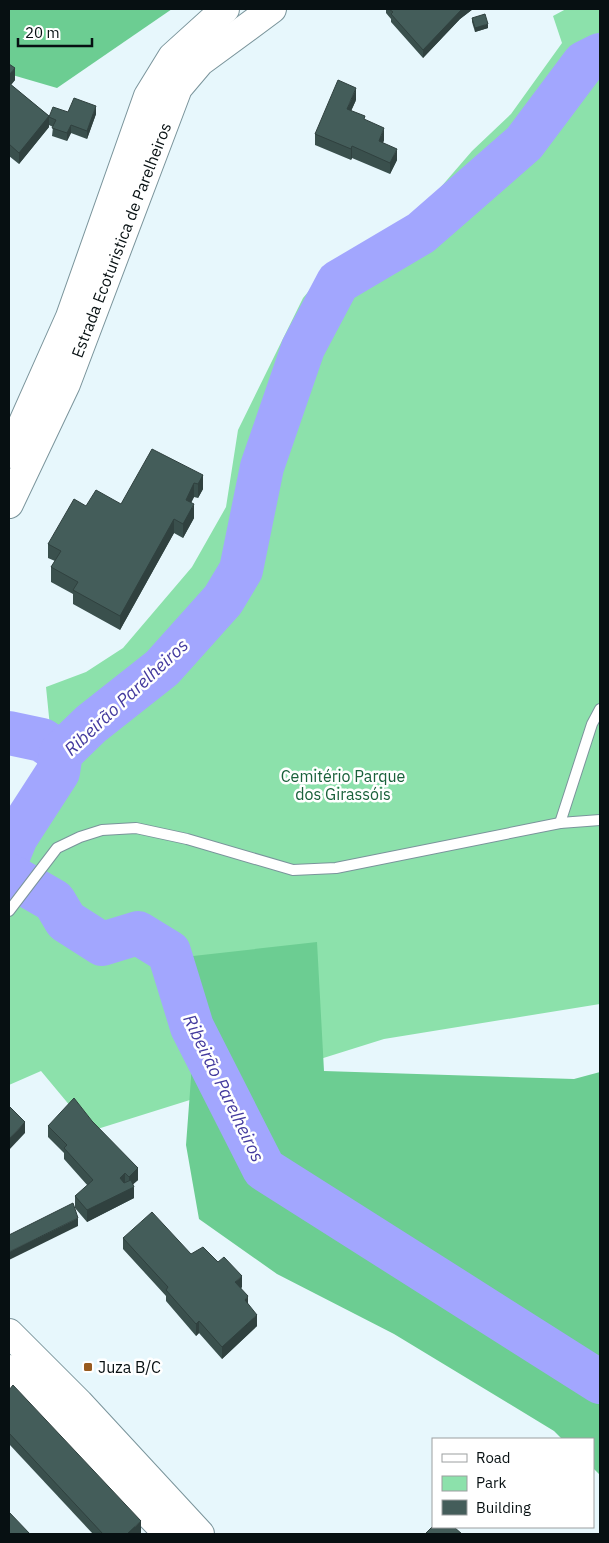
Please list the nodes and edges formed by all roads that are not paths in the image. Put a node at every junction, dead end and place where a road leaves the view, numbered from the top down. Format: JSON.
{"nodes":[{"id":1,"x":225,"y":9,"type":"edge"},
{"id":2,"x":272,"y":9,"type":"edge"},
{"id":3,"x":9,"y":454,"type":"edge"},
{"id":4,"x":9,"y":504,"type":"edge"},
{"id":5,"x":600,"y":709,"type":"edge"},
{"id":6,"x":600,"y":820,"type":"edge"},
{"id":7,"x":560,"y":823,"type":"junction"},
{"id":8,"x":9,"y":910,"type":"edge"},
{"id":9,"x":9,"y":1333,"type":"edge"},
{"id":10,"x":11,"y":1376,"type":"edge"},
{"id":11,"x":168,"y":1534,"type":"edge"},
{"id":12,"x":200,"y":1534,"type":"edge"}],
"edges":[{"from":1,"to":3,"type":"main road","name":"Estrada Ecoturistica de Parelheiros"},
{"from":2,"to":4,"type":"main road","name":"Estrada Ecoturistica de Parelheiros"},
{"from":5,"to":7,"type":"lane"},
{"from":6,"to":7,"type":"lane"},
{"from":7,"to":8,"type":"lane"},
{"from":9,"to":12,"type":"main road"},
{"from":10,"to":11,"type":"main road"}]}
